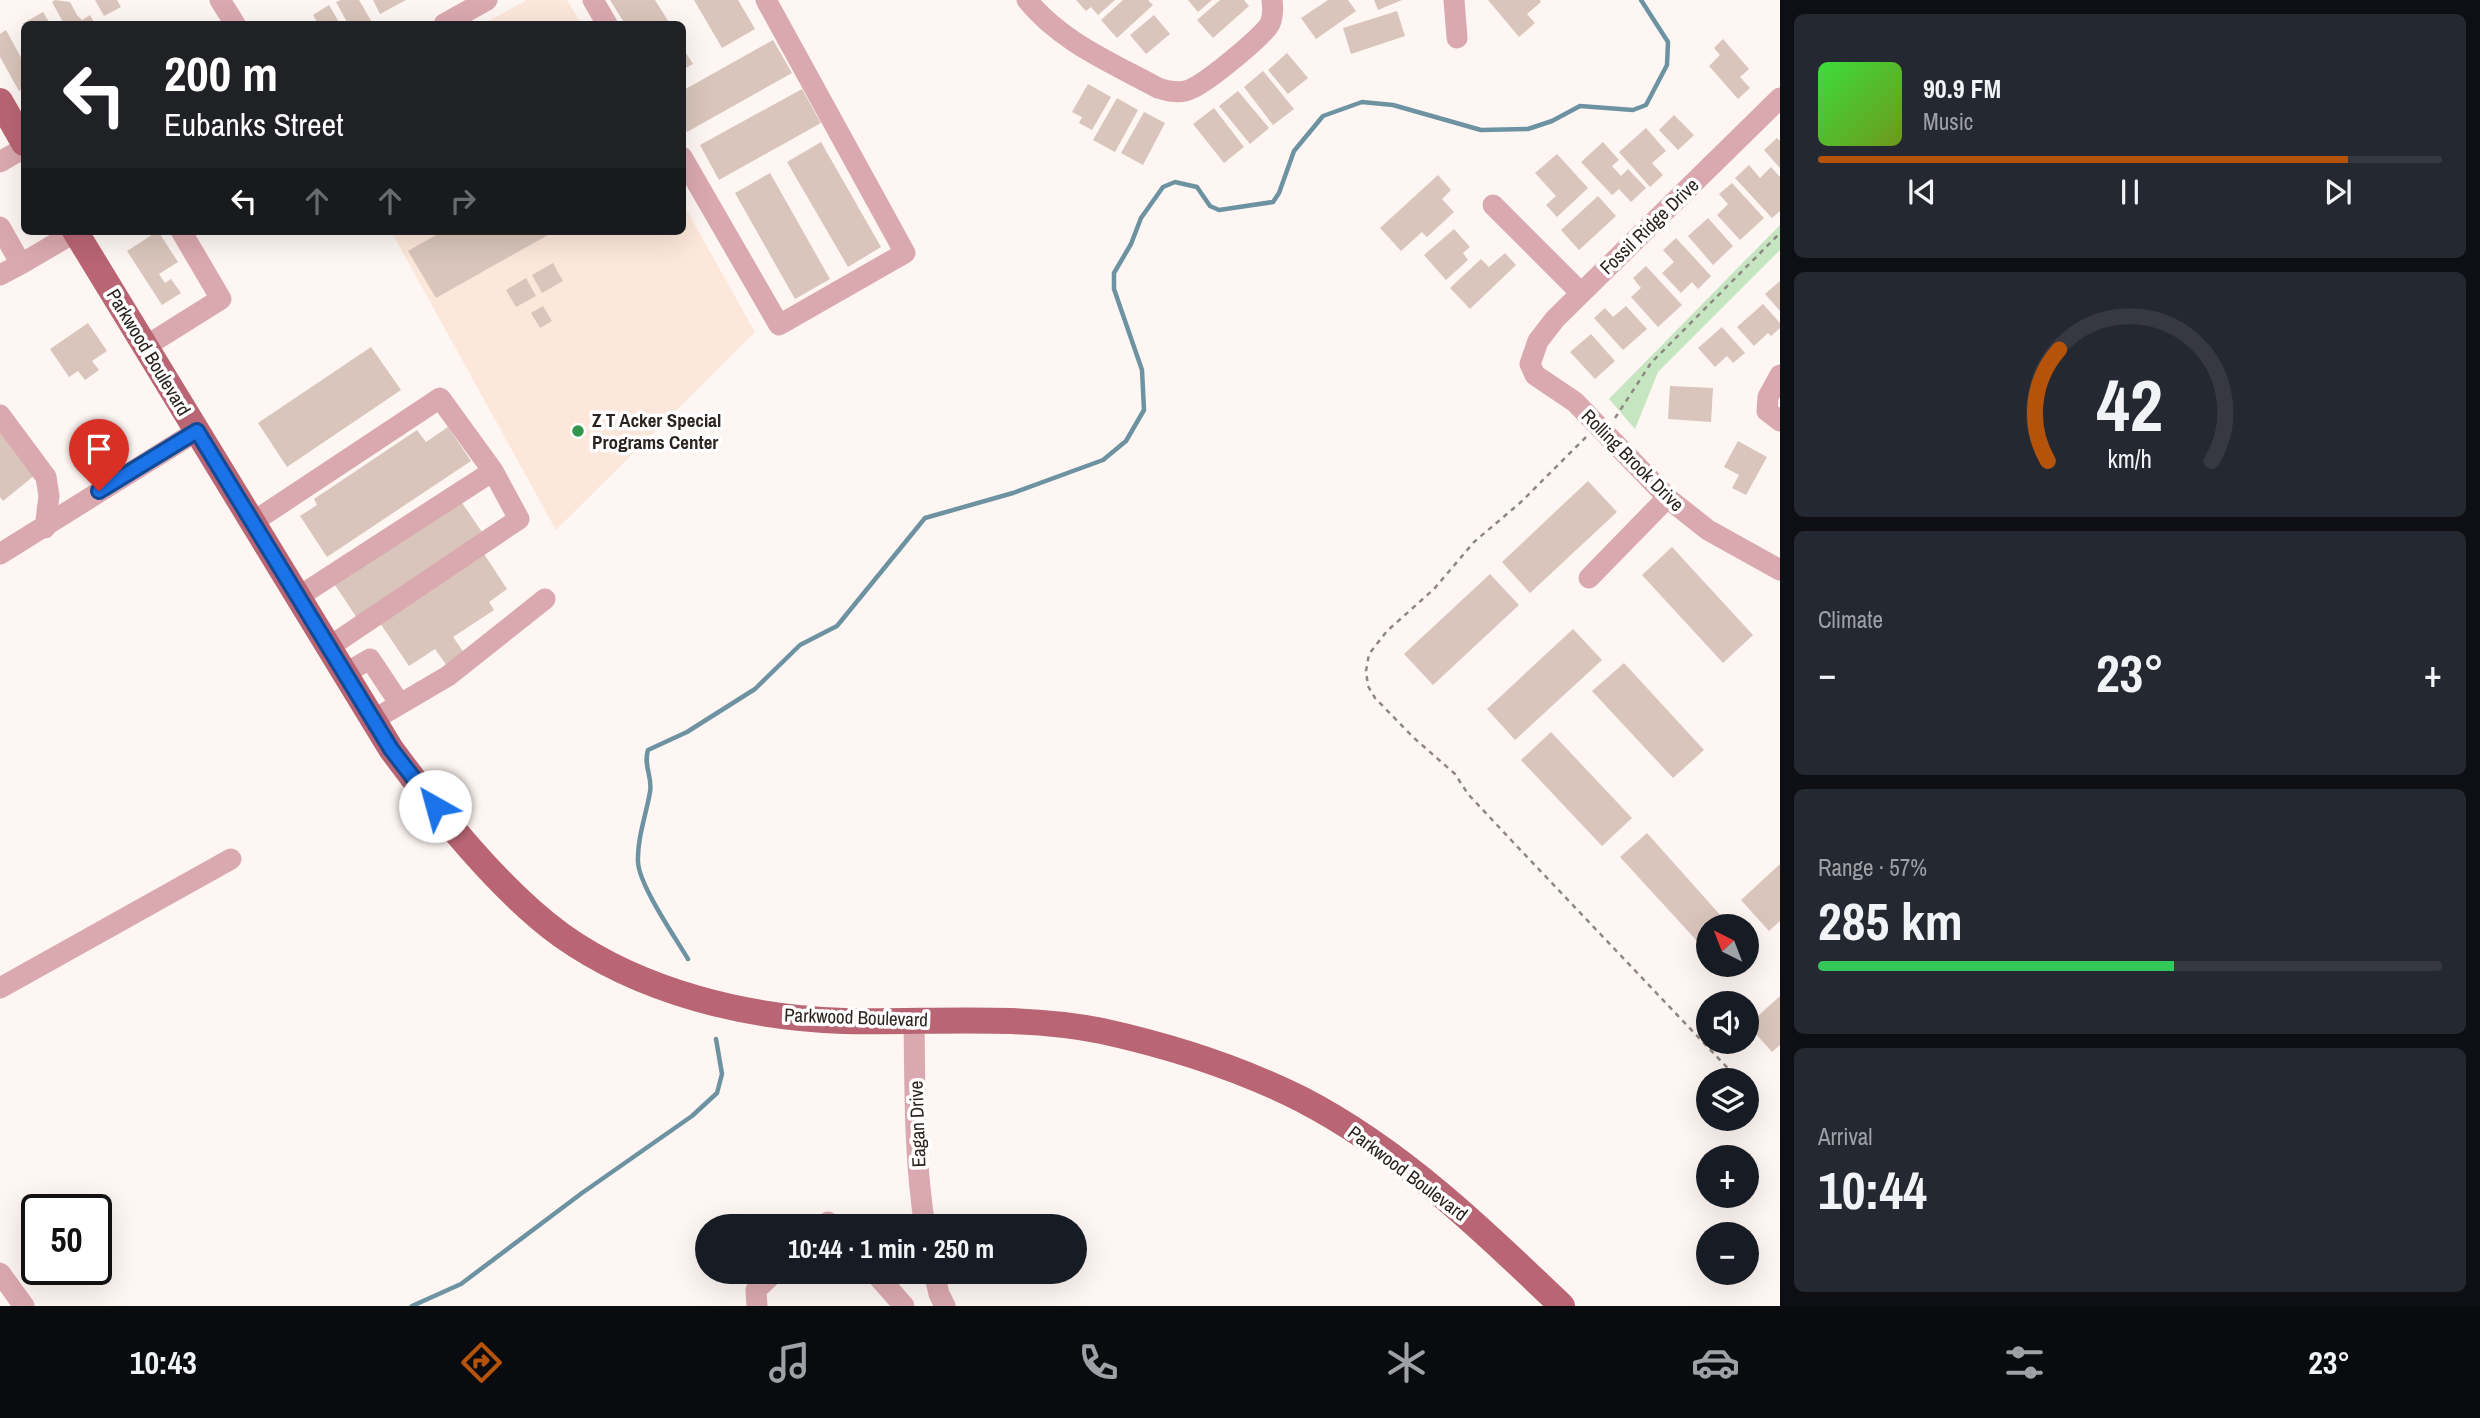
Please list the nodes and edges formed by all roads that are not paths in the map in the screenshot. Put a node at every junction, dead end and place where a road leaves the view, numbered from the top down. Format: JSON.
{"nodes":[{"id":1,"x":220,"y":0,"type":"edge"},
{"id":2,"x":487,"y":0,"type":"edge"},
{"id":3,"x":593,"y":0,"type":"edge"},
{"id":4,"x":766,"y":0,"type":"edge"},
{"id":5,"x":1027,"y":0,"type":"edge"},
{"id":6,"x":1454,"y":0,"type":"edge"},
{"id":7,"x":1273,"y":4,"type":"edge"},
{"id":8,"x":233,"y":21,"type":"edge"},
{"id":9,"x":449,"y":21,"type":"edge"},
{"id":10,"x":605,"y":21,"type":"edge"},
{"id":11,"x":1457,"y":38,"type":"dead end"},
{"id":12,"x":1780,"y":98,"type":"edge"},
{"id":13,"x":0,"y":101,"type":"edge"},
{"id":14,"x":21,"y":137,"type":"edge"},
{"id":15,"x":21,"y":145,"type":"edge"},
{"id":16,"x":0,"y":163,"type":"edge"},
{"id":17,"x":686,"y":164,"type":"edge"},
{"id":18,"x":1493,"y":205,"type":"dead end"},
{"id":19,"x":0,"y":227,"type":"edge"},
{"id":20,"x":69,"y":235,"type":"edge"},
{"id":21,"x":78,"y":235,"type":"edge"},
{"id":22,"x":183,"y":235,"type":"edge"},
{"id":23,"x":21,"y":264,"type":"junction"},
{"id":24,"x":0,"y":275,"type":"edge"},
{"id":25,"x":1581,"y":293,"type":"junction"},
{"id":26,"x":146,"y":346,"type":"junction"},
{"id":27,"x":1530,"y":363,"type":"joint"},
{"id":28,"x":1780,"y":375,"type":"edge"},
{"id":29,"x":0,"y":415,"type":"edge"},
{"id":30,"x":1780,"y":421,"type":"edge"},
{"id":31,"x":197,"y":431,"type":"junction"},
{"id":32,"x":493,"y":471,"type":"junction"},
{"id":33,"x":1667,"y":498,"type":"junction"},
{"id":34,"x":253,"y":522,"type":"junction"},
{"id":35,"x":45,"y":528,"type":"junction"},
{"id":36,"x":0,"y":554,"type":"edge"},
{"id":37,"x":1780,"y":570,"type":"edge"},
{"id":38,"x":1590,"y":578,"type":"dead end"},
{"id":39,"x":298,"y":597,"type":"junction"},
{"id":40,"x":545,"y":599,"type":"dead end"},
{"id":41,"x":329,"y":647,"type":"junction"},
{"id":42,"x":344,"y":674,"type":"junction"},
{"id":43,"x":400,"y":704,"type":"junction"},
{"id":44,"x":373,"y":720,"type":"junction"},
{"id":45,"x":231,"y":859,"type":"dead end"},
{"id":46,"x":0,"y":988,"type":"edge"},
{"id":47,"x":914,"y":1020,"type":"junction"},
{"id":48,"x":923,"y":1214,"type":"edge"},
{"id":49,"x":0,"y":1273,"type":"edge"},
{"id":50,"x":762,"y":1284,"type":"edge"},
{"id":51,"x":885,"y":1284,"type":"edge"},
{"id":52,"x":937,"y":1284,"type":"edge"},
{"id":53,"x":24,"y":1306,"type":"edge"},
{"id":54,"x":757,"y":1306,"type":"edge"},
{"id":55,"x":904,"y":1306,"type":"edge"},
{"id":56,"x":945,"y":1306,"type":"edge"},
{"id":57,"x":1562,"y":1306,"type":"edge"}],
"edges":[{"from":1,"to":8,"type":"street"},
{"from":2,"to":9,"type":"street"},
{"from":3,"to":10,"type":"street"},
{"from":4,"to":17,"type":"street"},
{"from":5,"to":7,"type":"street"},
{"from":6,"to":11,"type":"street"},
{"from":12,"to":25,"type":"street","name":"Fossil Ridge Drive"},
{"from":13,"to":14,"type":"main road"},
{"from":15,"to":16,"type":"street"},
{"from":18,"to":25,"type":"street"},
{"from":19,"to":23,"type":"street"},
{"from":20,"to":23,"type":"street"},
{"from":21,"to":26,"type":"main road","name":"Parkwood Boulevard"},
{"from":22,"to":26,"type":"street"},
{"from":23,"to":24,"type":"street"},
{"from":25,"to":27,"type":"street","name":"Fossil Ridge Drive"},
{"from":26,"to":31,"type":"main road","name":"Parkwood Boulevard"},
{"from":27,"to":33,"type":"street","name":"Rolling Brook Drive"},
{"from":28,"to":30,"type":"street"},
{"from":29,"to":35,"type":"street"},
{"from":31,"to":34,"type":"main road","name":"Parkwood Boulevard"},
{"from":31,"to":35,"type":"street"},
{"from":32,"to":34,"type":"street"},
{"from":32,"to":39,"type":"street"},
{"from":32,"to":41,"type":"street"},
{"from":33,"to":37,"type":"street","name":"Rolling Brook Drive"},
{"from":33,"to":38,"type":"street"},
{"from":34,"to":39,"type":"main road","name":"Parkwood Boulevard"},
{"from":35,"to":36,"type":"street"},
{"from":39,"to":41,"type":"main road","name":"Parkwood Boulevard"},
{"from":40,"to":43,"type":"street"},
{"from":41,"to":42,"type":"main road","name":"Parkwood Boulevard"},
{"from":42,"to":43,"type":"street"},
{"from":42,"to":44,"type":"main road","name":"Parkwood Boulevard"},
{"from":43,"to":44,"type":"street"},
{"from":44,"to":47,"type":"main road","name":"Parkwood Boulevard"},
{"from":45,"to":46,"type":"street"},
{"from":47,"to":48,"type":"street","name":"Eagan Drive"},
{"from":47,"to":57,"type":"main road","name":"Parkwood Boulevard"},
{"from":49,"to":53,"type":"street"},
{"from":50,"to":54,"type":"street"},
{"from":51,"to":55,"type":"street"},
{"from":52,"to":56,"type":"street"}]}
